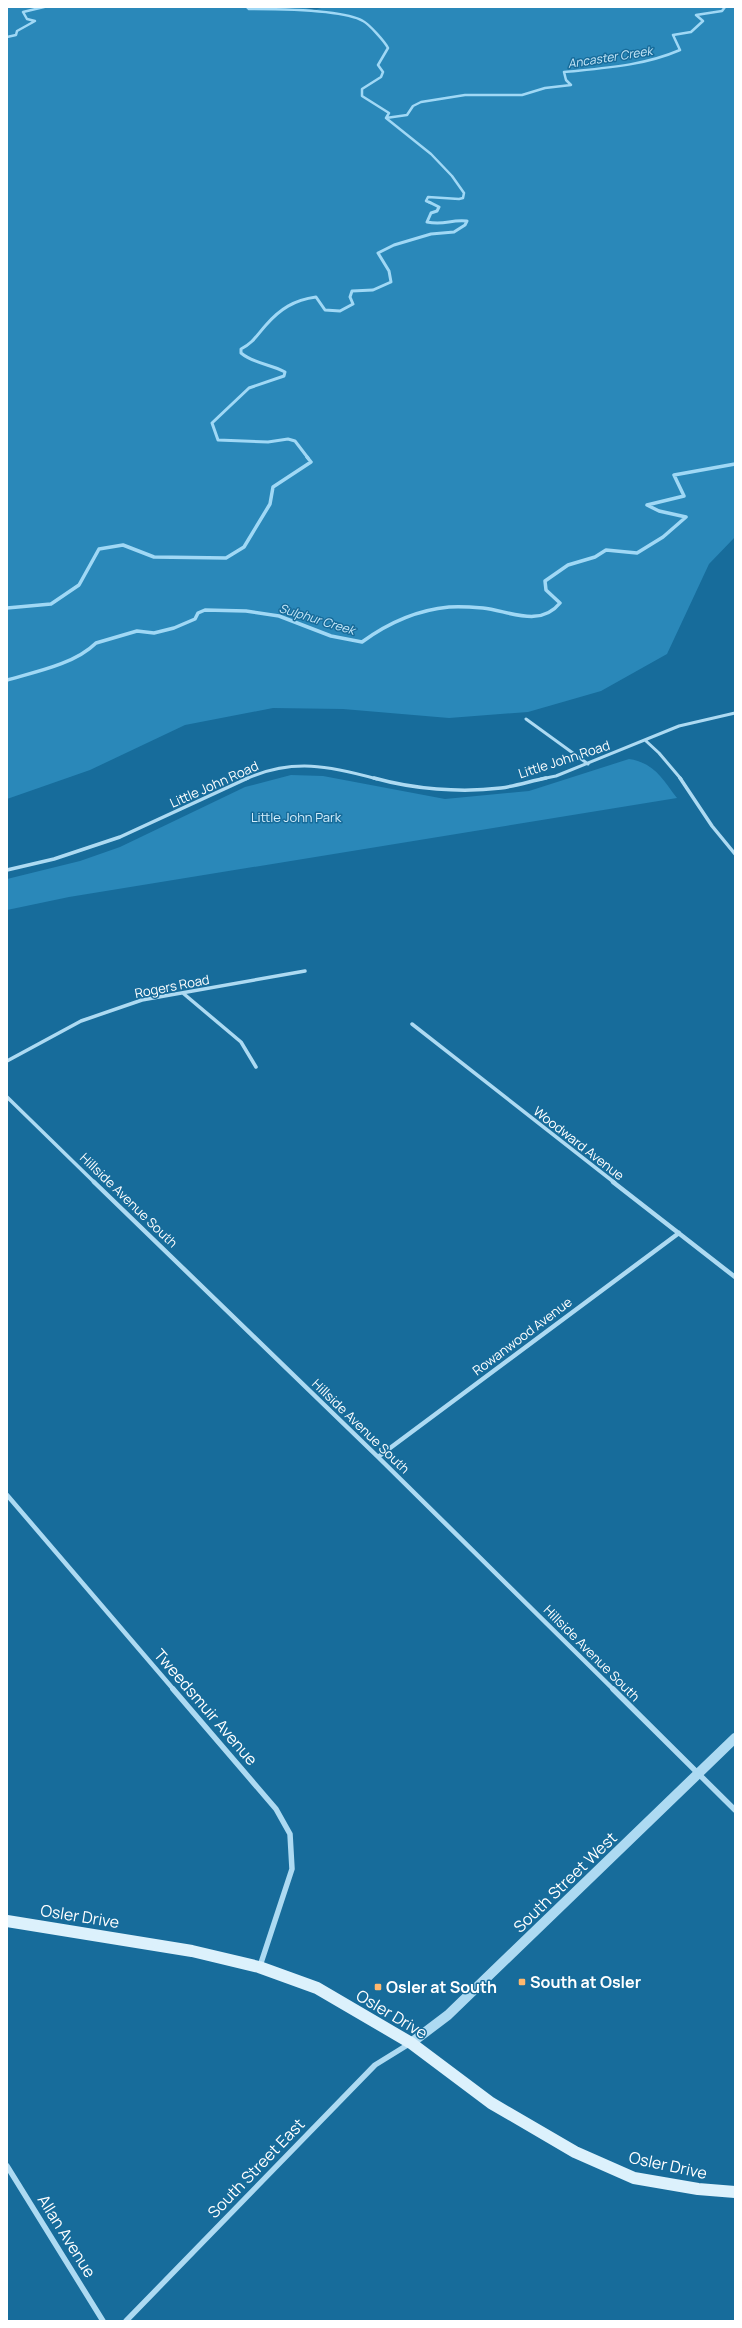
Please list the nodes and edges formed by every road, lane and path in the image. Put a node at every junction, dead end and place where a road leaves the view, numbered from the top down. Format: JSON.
{"nodes":[{"id":1,"x":735,"y":713,"type":"edge"},
{"id":2,"x":526,"y":718,"type":"dead end"},
{"id":3,"x":646,"y":741,"type":"junction"},
{"id":4,"x":588,"y":764,"type":"junction"},
{"id":5,"x":735,"y":854,"type":"edge"},
{"id":6,"x":7,"y":870,"type":"edge"},
{"id":7,"x":305,"y":971,"type":"dead end"},
{"id":8,"x":184,"y":994,"type":"junction"},
{"id":9,"x":412,"y":1024,"type":"dead end"},
{"id":10,"x":7,"y":1061,"type":"edge"},
{"id":11,"x":256,"y":1066,"type":"dead end"},
{"id":12,"x":7,"y":1097,"type":"edge"},
{"id":13,"x":679,"y":1233,"type":"junction"},
{"id":14,"x":735,"y":1277,"type":"edge"},
{"id":15,"x":378,"y":1457,"type":"junction"},
{"id":16,"x":7,"y":1495,"type":"edge"},
{"id":17,"x":735,"y":1738,"type":"edge"},
{"id":18,"x":698,"y":1774,"type":"junction"},
{"id":19,"x":735,"y":1810,"type":"edge"},
{"id":20,"x":7,"y":1921,"type":"edge"},
{"id":21,"x":260,"y":1967,"type":"junction"},
{"id":22,"x":411,"y":2043,"type":"junction"},
{"id":23,"x":7,"y":2166,"type":"edge"},
{"id":24,"x":735,"y":2192,"type":"edge"},
{"id":25,"x":103,"y":2321,"type":"edge"},
{"id":26,"x":126,"y":2321,"type":"edge"}],
"edges":[{"from":1,"to":3,"type":"street","name":"Little John Road"},
{"from":2,"to":4,"type":"street"},
{"from":3,"to":4,"type":"street","name":"Little John Road"},
{"from":3,"to":5,"type":"street"},
{"from":4,"to":6,"type":"street","name":"Little John Road"},
{"from":7,"to":8,"type":"street","name":"Rogers Road"},
{"from":8,"to":10,"type":"street","name":"Rogers Road"},
{"from":8,"to":11,"type":"street"},
{"from":9,"to":13,"type":"street","name":"Woodward Avenue"},
{"from":12,"to":15,"type":"street","name":"Hillside Avenue South"},
{"from":13,"to":14,"type":"street","name":"Woodward Avenue"},
{"from":13,"to":15,"type":"street","name":"Rowanwood Avenue"},
{"from":15,"to":18,"type":"street","name":"Hillside Avenue South"},
{"from":16,"to":21,"type":"street","name":"Tweedsmuir Avenue"},
{"from":17,"to":18,"type":"street","name":"South Street West"},
{"from":18,"to":19,"type":"street","name":"Hillside Avenue South"},
{"from":18,"to":22,"type":"street","name":"South Street West"},
{"from":20,"to":21,"type":"main road","name":"Osler Drive"},
{"from":21,"to":22,"type":"main road","name":"Osler Drive"},
{"from":22,"to":24,"type":"main road","name":"Osler Drive"},
{"from":22,"to":26,"type":"street","name":"South Street East"},
{"from":23,"to":25,"type":"street","name":"Allan Avenue"}]}
